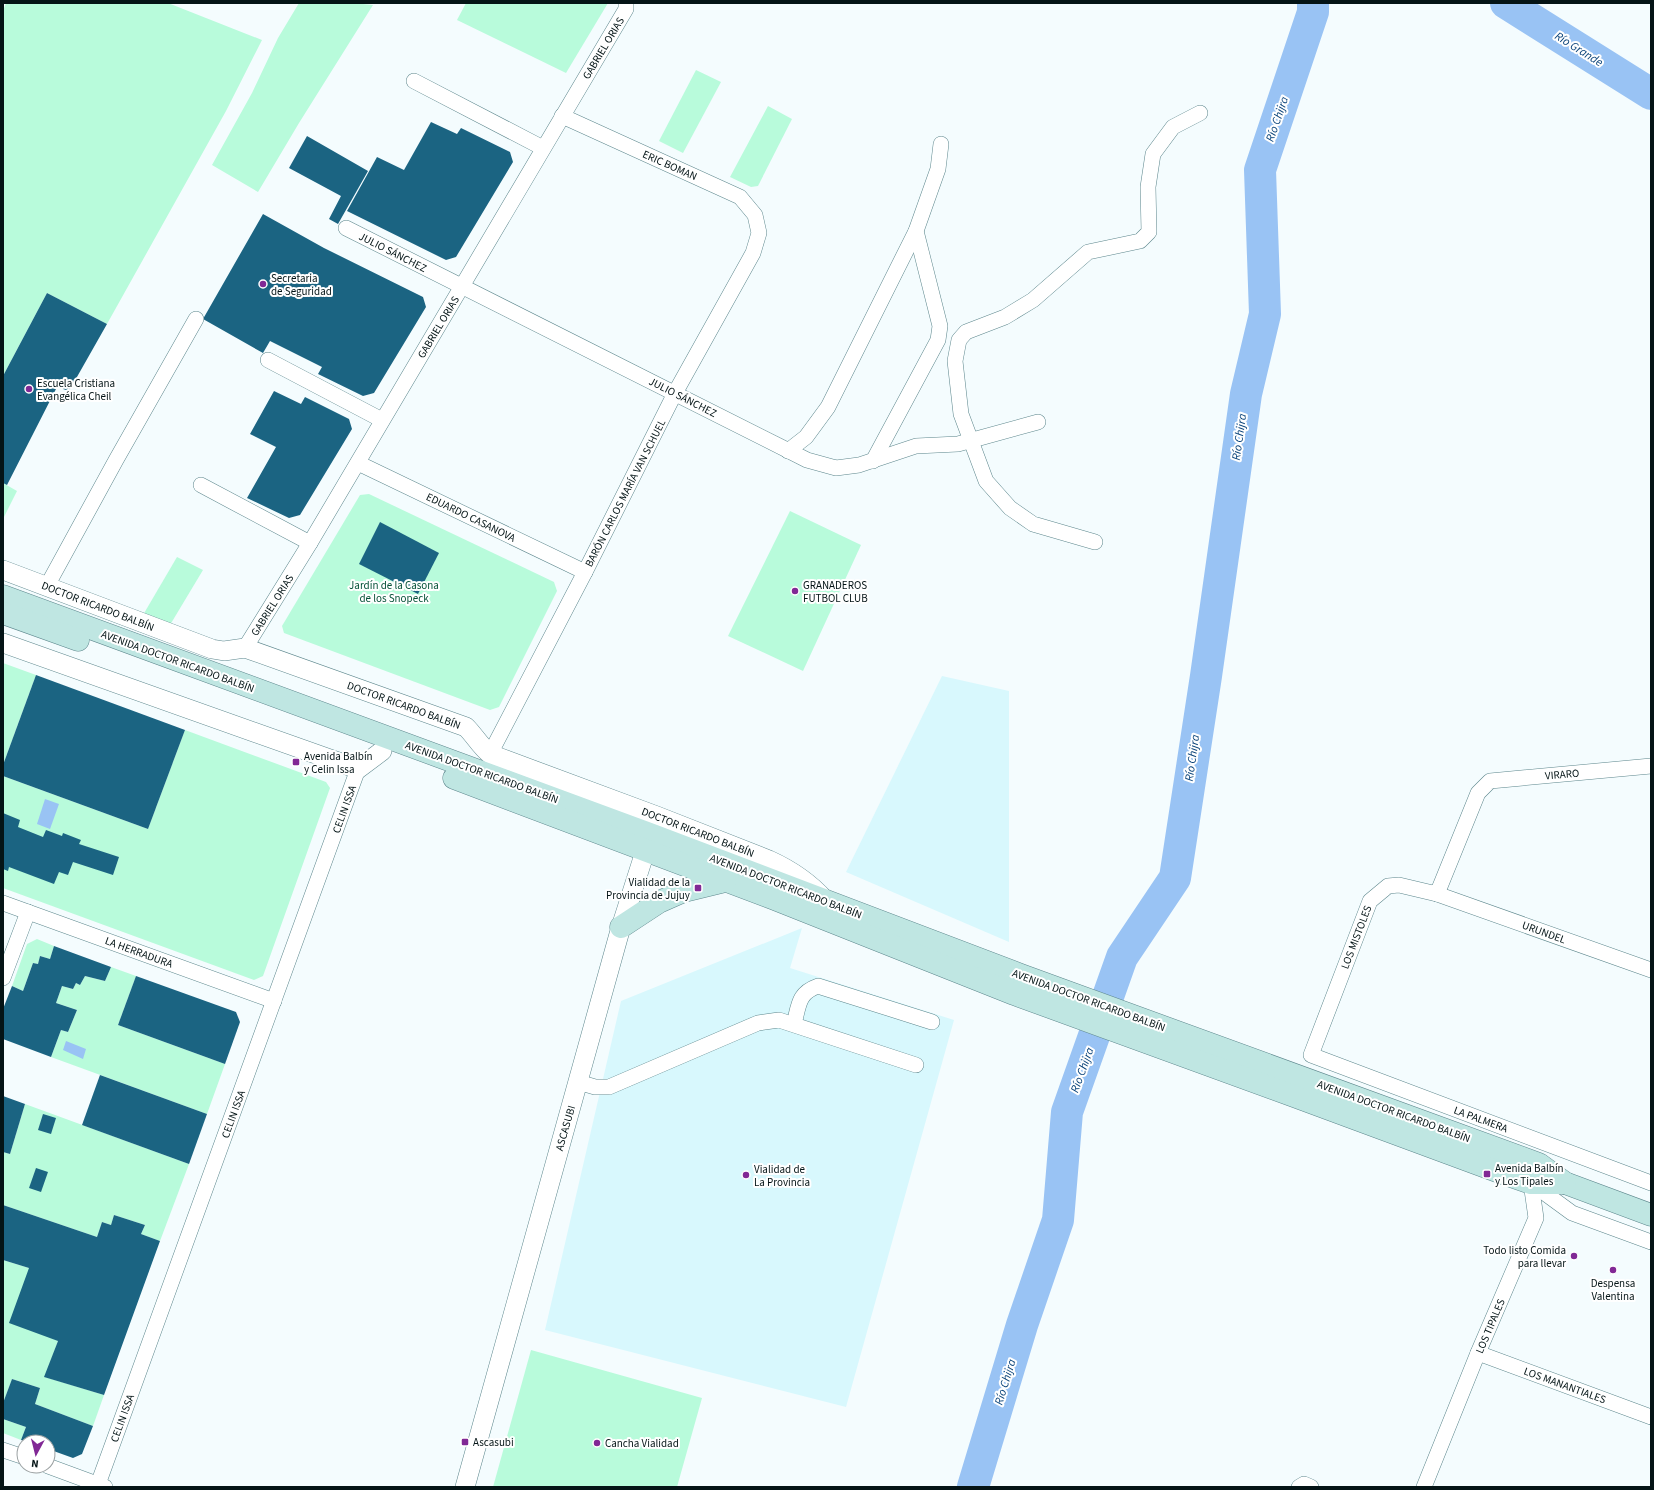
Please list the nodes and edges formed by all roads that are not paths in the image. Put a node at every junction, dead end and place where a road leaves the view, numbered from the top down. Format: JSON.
{"nodes":[{"id":1,"x":626,"y":3,"type":"edge"},
{"id":2,"x":414,"y":81,"type":"dead end"},
{"id":3,"x":1200,"y":113,"type":"dead end"},
{"id":4,"x":562,"y":116,"type":"junction"},
{"id":5,"x":941,"y":144,"type":"dead end"},
{"id":6,"x":543,"y":148,"type":"junction"},
{"id":7,"x":346,"y":228,"type":"dead end"},
{"id":8,"x":916,"y":231,"type":"junction"},
{"id":9,"x":759,"y":233,"type":"joint"},
{"id":10,"x":462,"y":288,"type":"junction"},
{"id":11,"x":196,"y":319,"type":"dead end"},
{"id":12,"x":938,"y":340,"type":"junction"},
{"id":13,"x":959,"y":340,"type":"junction"},
{"id":14,"x":268,"y":360,"type":"dead end"},
{"id":15,"x":675,"y":393,"type":"junction"},
{"id":16,"x":382,"y":420,"type":"junction"},
{"id":17,"x":1038,"y":422,"type":"dead end"},
{"id":18,"x":971,"y":441,"type":"junction"},
{"id":19,"x":788,"y":451,"type":"junction"},
{"id":20,"x":358,"y":462,"type":"junction"},
{"id":21,"x":873,"y":462,"type":"junction"},
{"id":22,"x":201,"y":485,"type":"dead end"},
{"id":23,"x":1096,"y":542,"type":"dead end"},
{"id":24,"x":310,"y":543,"type":"junction"},
{"id":25,"x":3,"y":570,"type":"edge"},
{"id":26,"x":585,"y":572,"type":"junction"},
{"id":27,"x":47,"y":586,"type":"junction"},
{"id":28,"x":3,"y":596,"type":"edge"},
{"id":29,"x":3,"y":613,"type":"edge"},
{"id":30,"x":3,"y":643,"type":"edge"},
{"id":31,"x":245,"y":648,"type":"junction"},
{"id":32,"x":382,"y":750,"type":"junction"},
{"id":33,"x":490,"y":754,"type":"junction"},
{"id":34,"x":1651,"y":766,"type":"edge"},
{"id":35,"x":358,"y":769,"type":"junction"},
{"id":36,"x":650,"y":833,"type":"junction"},
{"id":37,"x":725,"y":881,"type":"junction"},
{"id":38,"x":1437,"y":894,"type":"junction"},
{"id":39,"x":3,"y":903,"type":"edge"},
{"id":40,"x":28,"y":912,"type":"junction"},
{"id":41,"x":621,"y":927,"type":"junction"},
{"id":42,"x":1651,"y":970,"type":"edge"},
{"id":43,"x":3,"y":978,"type":"edge"},
{"id":44,"x":1018,"y":985,"type":"junction"},
{"id":45,"x":274,"y":1001,"type":"junction"},
{"id":46,"x":932,"y":1022,"type":"dead end"},
{"id":47,"x":794,"y":1024,"type":"junction"},
{"id":48,"x":1311,"y":1055,"type":"joint"},
{"id":49,"x":916,"y":1066,"type":"dead end"},
{"id":50,"x":578,"y":1082,"type":"junction"},
{"id":51,"x":1535,"y":1174,"type":"junction"},
{"id":52,"x":1651,"y":1183,"type":"edge"},
{"id":53,"x":1651,"y":1214,"type":"edge"},
{"id":54,"x":1651,"y":1242,"type":"edge"},
{"id":55,"x":1478,"y":1353,"type":"junction"},
{"id":56,"x":1651,"y":1417,"type":"edge"},
{"id":57,"x":3,"y":1450,"type":"edge"},
{"id":58,"x":16,"y":1454,"type":"edge"},
{"id":59,"x":56,"y":1469,"type":"edge"},
{"id":60,"x":100,"y":1486,"type":"edge"},
{"id":61,"x":465,"y":1487,"type":"edge"},
{"id":62,"x":1299,"y":1487,"type":"edge"},
{"id":63,"x":1311,"y":1487,"type":"edge"},
{"id":64,"x":1424,"y":1487,"type":"edge"}],
"edges":[{"from":1,"to":4,"type":"street","name":"GABRIEL ORIAS"},
{"from":2,"to":6,"type":"street"},
{"from":3,"to":13,"type":"street"},
{"from":4,"to":6,"type":"street","name":"GABRIEL ORIAS"},
{"from":4,"to":9,"type":"street","name":"ERIC BOMAN"},
{"from":5,"to":8,"type":"street"},
{"from":6,"to":10,"type":"street","name":"GABRIEL ORIAS"},
{"from":7,"to":10,"type":"street","name":"JULIO SÁNCHEZ"},
{"from":8,"to":12,"type":"street"},
{"from":8,"to":19,"type":"street"},
{"from":9,"to":15,"type":"street","name":"BARÓN CARLOS MARÍA VAN SCHUEL"},
{"from":10,"to":15,"type":"street","name":"JULIO SÁNCHEZ"},
{"from":10,"to":16,"type":"street","name":"GABRIEL ORIAS"},
{"from":11,"to":27,"type":"street"},
{"from":12,"to":13,"type":"street"},
{"from":12,"to":21,"type":"street"},
{"from":13,"to":18,"type":"street"},
{"from":14,"to":16,"type":"street"},
{"from":15,"to":19,"type":"street","name":"JULIO SÁNCHEZ"},
{"from":15,"to":26,"type":"street","name":"BARÓN CARLOS MARÍA VAN SCHUEL"},
{"from":16,"to":20,"type":"street","name":"GABRIEL ORIAS"},
{"from":17,"to":18,"type":"street","name":"JULIO SÁNCHEZ"},
{"from":18,"to":21,"type":"street","name":"JULIO SÁNCHEZ"},
{"from":18,"to":23,"type":"street"},
{"from":19,"to":21,"type":"street","name":"JULIO SÁNCHEZ"},
{"from":20,"to":24,"type":"street","name":"GABRIEL ORIAS"},
{"from":20,"to":26,"type":"street","name":"EDUARDO CASANOVA"},
{"from":22,"to":24,"type":"street"},
{"from":24,"to":31,"type":"street","name":"GABRIEL ORIAS"},
{"from":25,"to":27,"type":"street","name":"DOCTOR RICARDO BALBÍN"},
{"from":26,"to":33,"type":"street","name":"BARÓN CARLOS MARÍA VAN SCHUEL"},
{"from":27,"to":31,"type":"street","name":"DOCTOR RICARDO BALBÍN"},
{"from":28,"to":36,"type":"main road","name":"AVENIDA DOCTOR RICARDO BALBÍN"},
{"from":29,"to":32,"type":"main road","name":"AVENIDA DOCTOR RICARDO BALBÍN"},
{"from":30,"to":35,"type":"street"},
{"from":31,"to":33,"type":"street","name":"DOCTOR RICARDO BALBÍN"},
{"from":32,"to":35,"type":"street"},
{"from":32,"to":36,"type":"main road","name":"AVENIDA DOCTOR RICARDO BALBÍN"},
{"from":33,"to":36,"type":"street","name":"DOCTOR RICARDO BALBÍN"},
{"from":34,"to":38,"type":"street","name":"VIRARO"},
{"from":35,"to":45,"type":"street","name":"CELIN ISSA"},
{"from":36,"to":37,"type":"main road","name":"AVENIDA DOCTOR RICARDO BALBÍN"},
{"from":36,"to":41,"type":"street","name":"ASCASUBI"},
{"from":36,"to":44,"type":"main road","name":"AVENIDA DOCTOR RICARDO BALBÍN"},
{"from":37,"to":41,"type":"main road"},
{"from":37,"to":44,"type":"main road","name":"AVENIDA DOCTOR RICARDO BALBÍN"},
{"from":38,"to":42,"type":"street","name":"URUNDEL"},
{"from":38,"to":48,"type":"street","name":"LOS MISTOLES"},
{"from":39,"to":40,"type":"street","name":"LA HERRADURA"},
{"from":40,"to":43,"type":"street"},
{"from":40,"to":45,"type":"street","name":"LA HERRADURA"},
{"from":41,"to":50,"type":"street","name":"ASCASUBI"},
{"from":44,"to":51,"type":"main road","name":"AVENIDA DOCTOR RICARDO BALBÍN"},
{"from":45,"to":60,"type":"street","name":"CELIN ISSA"},
{"from":46,"to":47,"type":"street"},
{"from":47,"to":49,"type":"street"},
{"from":47,"to":50,"type":"street"},
{"from":48,"to":52,"type":"street","name":"LA PALMERA"},
{"from":50,"to":61,"type":"street","name":"ASCASUBI"},
{"from":51,"to":53,"type":"main road","name":"AVENIDA DOCTOR RICARDO BALBÍN"},
{"from":51,"to":54,"type":"street"},
{"from":51,"to":55,"type":"street","name":"LOS TIPALES"},
{"from":55,"to":56,"type":"street","name":"LOS MANANTIALES"},
{"from":55,"to":64,"type":"street","name":"LOS TIPALES"},
{"from":57,"to":58,"type":"street"},
{"from":59,"to":60,"type":"street"},
{"from":62,"to":63,"type":"street"}]}
